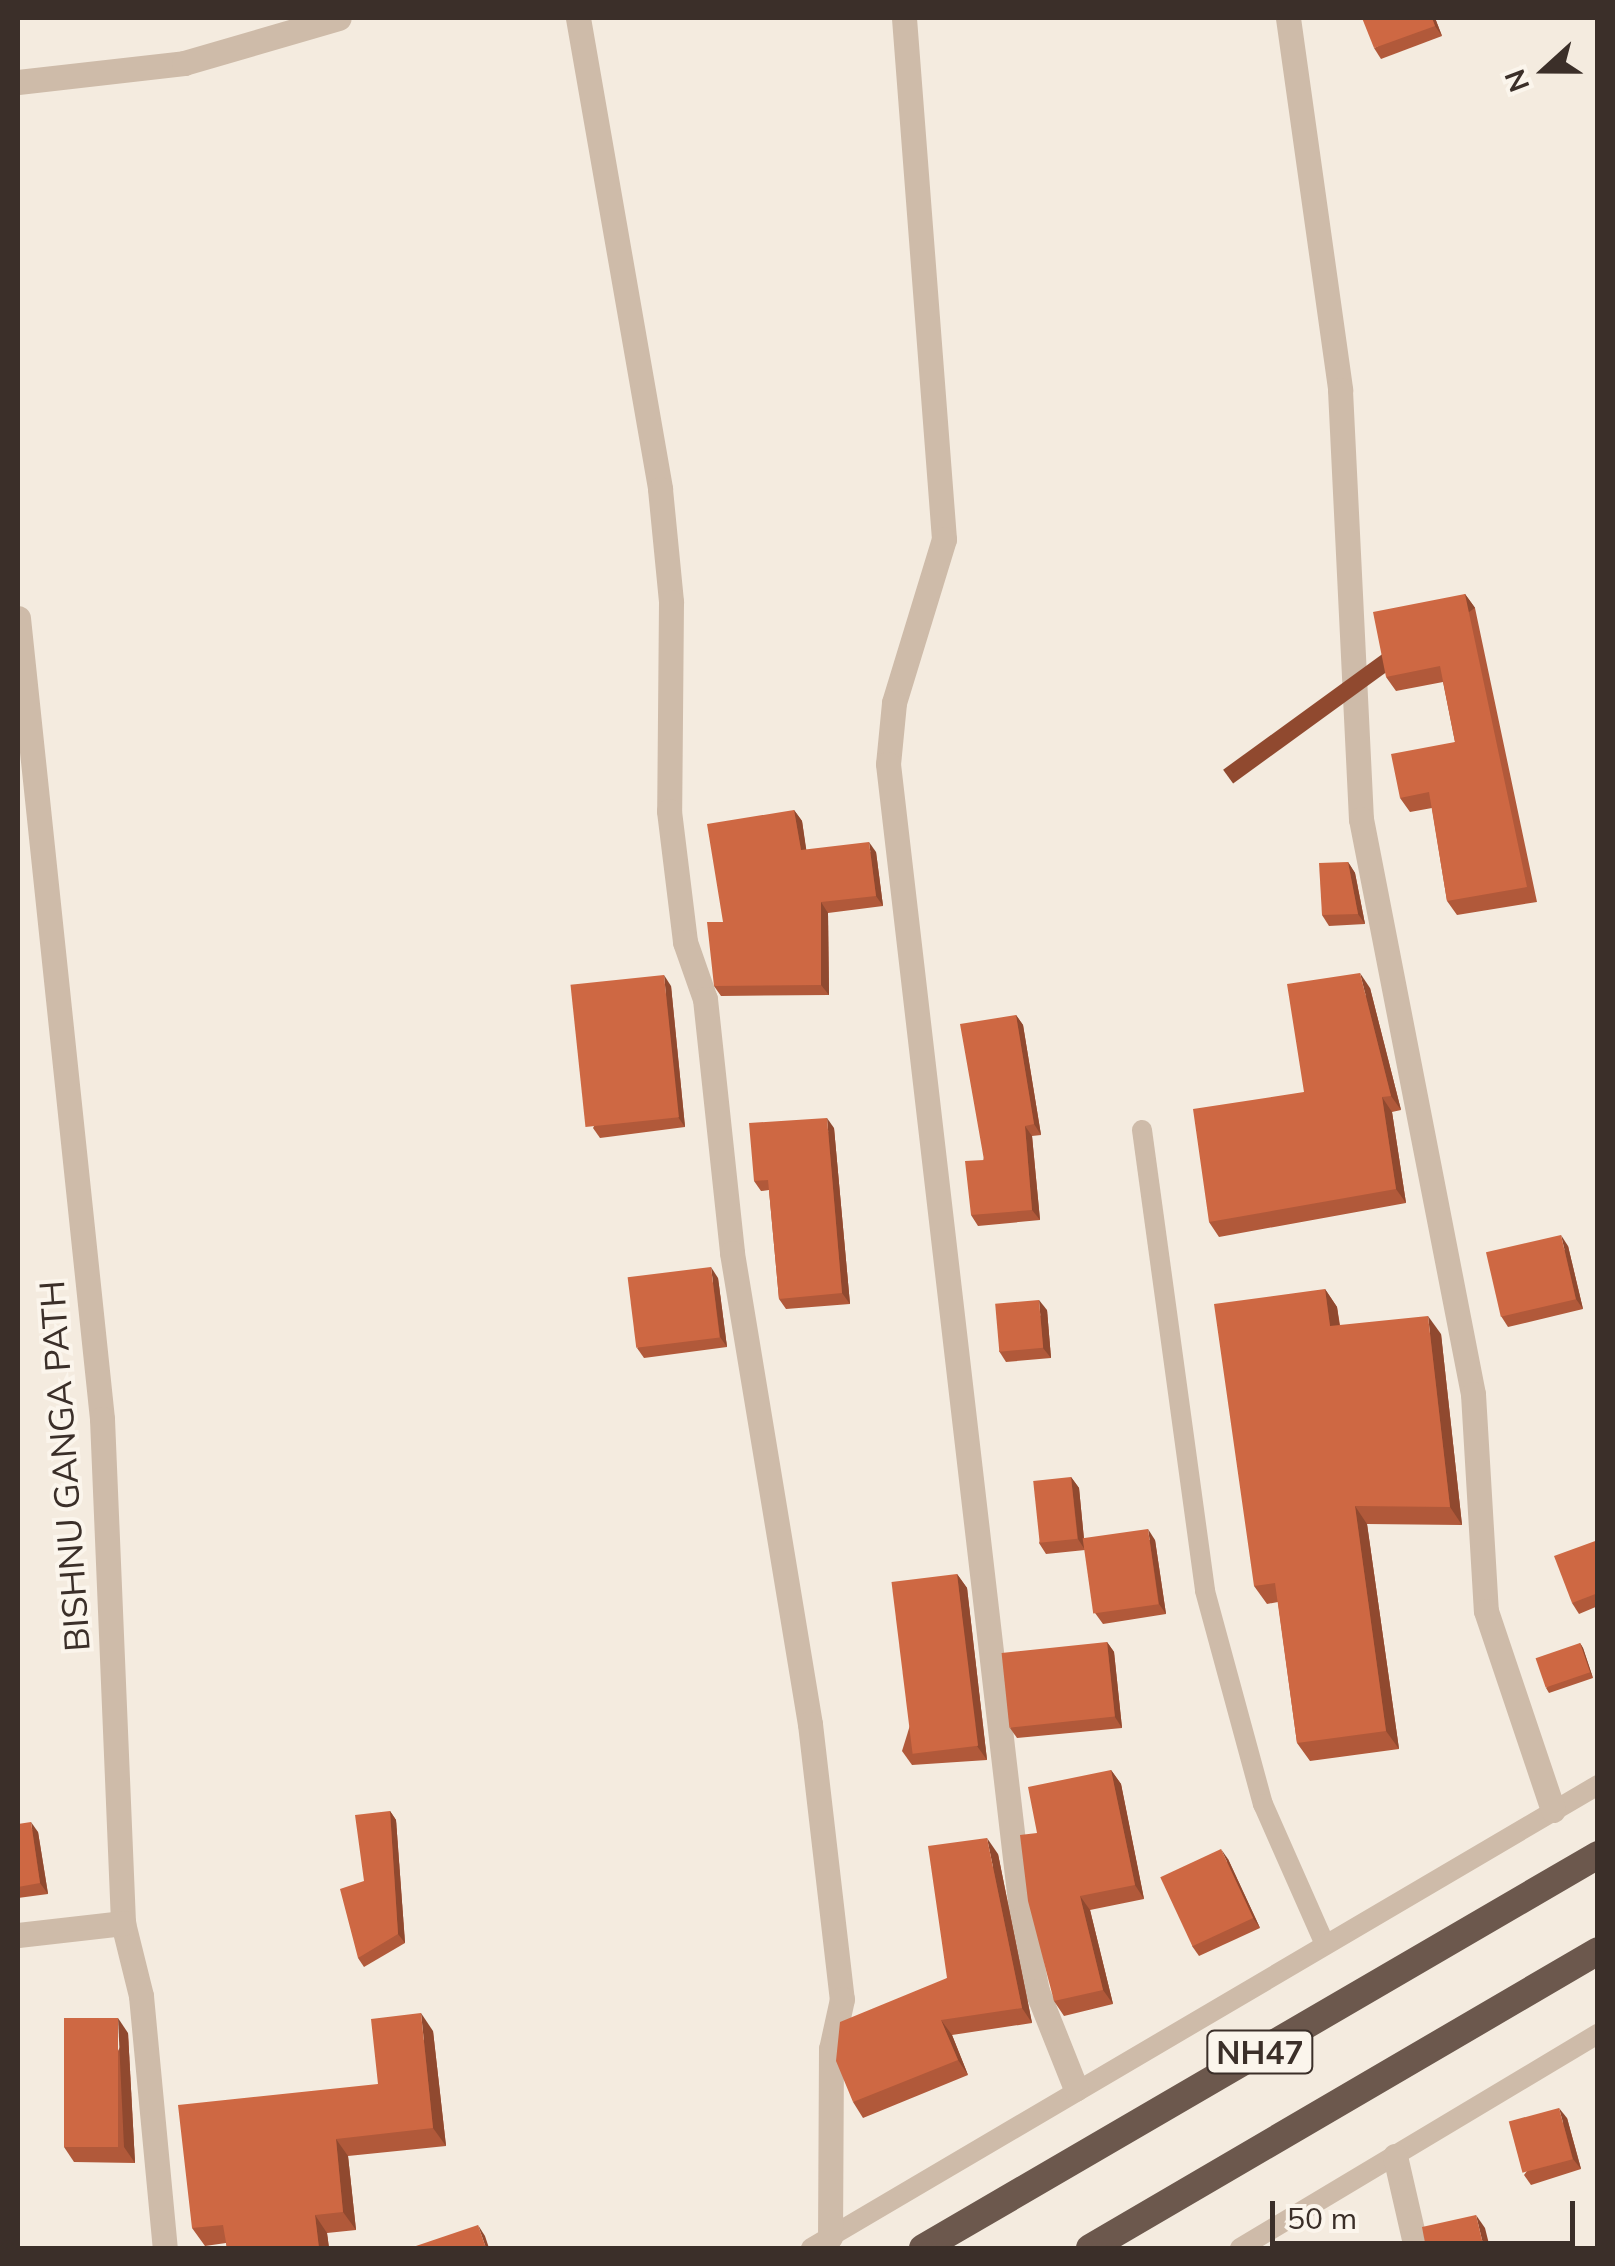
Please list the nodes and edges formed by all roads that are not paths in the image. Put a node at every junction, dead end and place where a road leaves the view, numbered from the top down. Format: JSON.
{"nodes":[{"id":1,"x":339,"y":18,"type":"edge"},
{"id":2,"x":578,"y":18,"type":"edge"},
{"id":3,"x":904,"y":18,"type":"edge"},
{"id":4,"x":1288,"y":18,"type":"edge"},
{"id":5,"x":18,"y":82,"type":"edge"},
{"id":6,"x":18,"y":618,"type":"edge"},
{"id":7,"x":1142,"y":1130,"type":"dead end"},
{"id":8,"x":1598,"y":1785,"type":"edge"},
{"id":9,"x":1554,"y":1810,"type":"junction"},
{"id":10,"x":1598,"y":1856,"type":"edge"},
{"id":11,"x":123,"y":1923,"type":"junction"},
{"id":12,"x":18,"y":1936,"type":"edge"},
{"id":13,"x":1322,"y":1940,"type":"junction"},
{"id":14,"x":1598,"y":1951,"type":"edge"},
{"id":15,"x":1598,"y":2034,"type":"edge"},
{"id":16,"x":1076,"y":2089,"type":"junction"},
{"id":17,"x":1395,"y":2156,"type":"junction"},
{"id":18,"x":821,"y":2243,"type":"edge"},
{"id":19,"x":165,"y":2248,"type":"edge"},
{"id":20,"x":923,"y":2248,"type":"edge"},
{"id":21,"x":1090,"y":2248,"type":"edge"},
{"id":22,"x":1240,"y":2248,"type":"edge"},
{"id":23,"x":1416,"y":2248,"type":"edge"}],
"edges":[{"from":1,"to":5,"type":"street"},
{"from":2,"to":18,"type":"street"},
{"from":3,"to":16,"type":"street"},
{"from":4,"to":9,"type":"street"},
{"from":6,"to":11,"type":"street","name":"BISHNU GANGA PATH"},
{"from":7,"to":13,"type":"lane"},
{"from":8,"to":9,"type":"lane"},
{"from":9,"to":13,"type":"lane"},
{"from":10,"to":20,"type":"highway","number":"NH47"},
{"from":11,"to":12,"type":"street"},
{"from":11,"to":19,"type":"street","name":"BISHNU GANGA PATH"},
{"from":13,"to":16,"type":"lane"},
{"from":14,"to":21,"type":"highway","number":"NH47"},
{"from":15,"to":17,"type":"lane"},
{"from":16,"to":18,"type":"lane"},
{"from":17,"to":22,"type":"lane"},
{"from":17,"to":23,"type":"street"}]}
